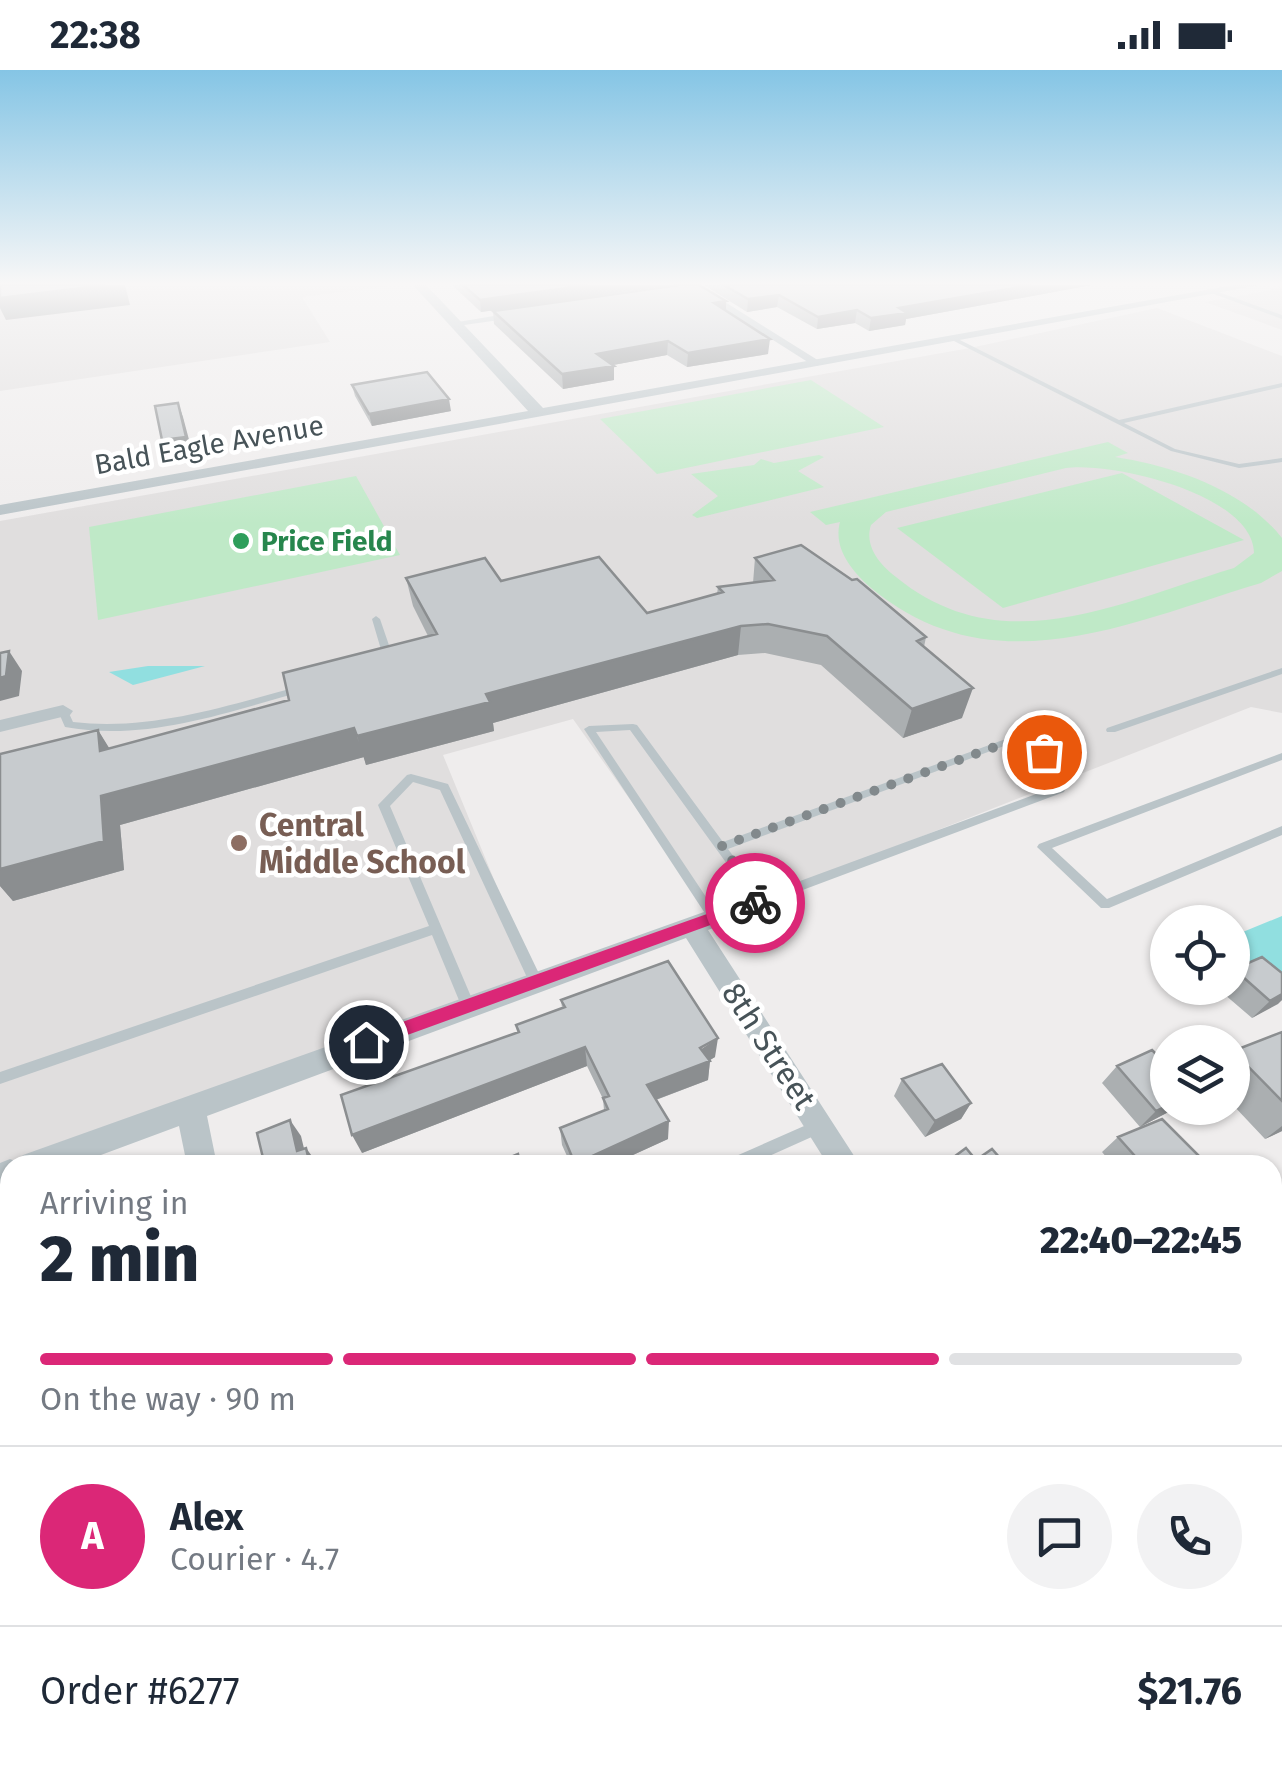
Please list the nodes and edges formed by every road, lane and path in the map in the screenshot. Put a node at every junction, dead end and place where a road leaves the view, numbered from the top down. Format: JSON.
{"nodes":[{"id":1,"x":495,"y":365,"type":"edge"},
{"id":2,"x":815,"y":365,"type":"edge"},
{"id":3,"x":1005,"y":365,"type":"edge"},
{"id":4,"x":1282,"y":386,"type":"edge"},
{"id":5,"x":539,"y":413,"type":"junction"},
{"id":6,"x":1118,"y":422,"type":"junction"},
{"id":7,"x":1282,"y":460,"type":"edge"},
{"id":8,"x":1270,"y":463,"type":"junction"},
{"id":9,"x":1282,"y":468,"type":"edge"},
{"id":10,"x":0,"y":510,"type":"edge"},
{"id":11,"x":376,"y":620,"type":"dead end"},
{"id":12,"x":374,"y":665,"type":"edge"},
{"id":13,"x":1282,"y":671,"type":"edge"},
{"id":14,"x":324,"y":684,"type":"edge"},
{"id":15,"x":63,"y":711,"type":"joint"},
{"id":16,"x":0,"y":726,"type":"edge"},
{"id":17,"x":1110,"y":730,"type":"dead end"},
{"id":18,"x":1282,"y":756,"type":"edge"},
{"id":19,"x":1282,"y":830,"type":"edge"},
{"id":20,"x":722,"y":846,"type":"junction"},
{"id":21,"x":760,"y":900,"type":"junction"},
{"id":22,"x":703,"y":922,"type":"junction"},
{"id":23,"x":436,"y":929,"type":"junction"},
{"id":24,"x":536,"y":982,"type":"junction"},
{"id":25,"x":468,"y":1006,"type":"junction"},
{"id":26,"x":0,"y":1078,"type":"edge"},
{"id":27,"x":190,"y":1106,"type":"junction"},
{"id":28,"x":820,"y":1126,"type":"junction"},
{"id":29,"x":60,"y":1155,"type":"edge"},
{"id":30,"x":200,"y":1155,"type":"edge"},
{"id":31,"x":755,"y":1155,"type":"edge"},
{"id":32,"x":839,"y":1155,"type":"edge"}],
"edges":[{"from":1,"to":5,"type":"street"},
{"from":2,"to":5,"type":"street","name":"Bald Eagle Avenue"},
{"from":3,"to":6,"type":"lane"},
{"from":4,"to":6,"type":"lane"},
{"from":5,"to":10,"type":"street","name":"Bald Eagle Avenue"},
{"from":6,"to":8,"type":"lane"},
{"from":7,"to":8,"type":"lane"},
{"from":8,"to":9,"type":"lane"},
{"from":11,"to":12,"type":"lane"},
{"from":13,"to":17,"type":"lane"},
{"from":14,"to":15,"type":"lane"},
{"from":15,"to":16,"type":"street"},
{"from":18,"to":19,"type":"lane"},
{"from":20,"to":21,"type":"lane"},
{"from":20,"to":21,"type":"lane"},
{"from":20,"to":22,"type":"lane"},
{"from":21,"to":22,"type":"street"},
{"from":22,"to":24,"type":"street"},
{"from":22,"to":28,"type":"street","name":"8th Street"},
{"from":23,"to":24,"type":"lane"},
{"from":23,"to":25,"type":"lane"},
{"from":23,"to":26,"type":"lane"},
{"from":24,"to":25,"type":"street"},
{"from":25,"to":27,"type":"street"},
{"from":27,"to":29,"type":"street"},
{"from":27,"to":30,"type":"street"},
{"from":28,"to":31,"type":"lane"},
{"from":28,"to":32,"type":"street","name":"8th Street"}]}
